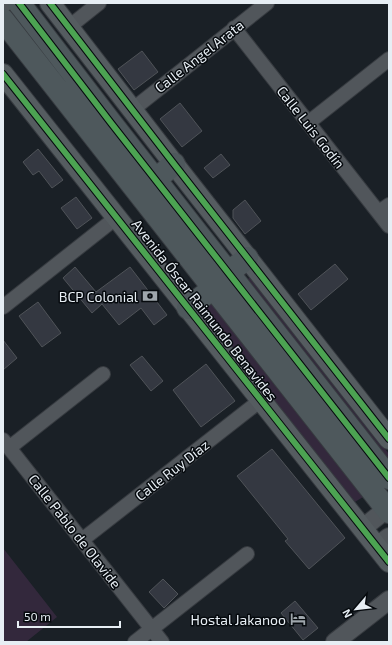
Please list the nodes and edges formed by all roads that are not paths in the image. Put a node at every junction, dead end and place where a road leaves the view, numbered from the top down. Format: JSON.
{"nodes":[{"id":1,"x":7,"y":3,"type":"edge"},
{"id":2,"x":19,"y":3,"type":"edge"},
{"id":3,"x":50,"y":3,"type":"edge"},
{"id":4,"x":100,"y":3,"type":"edge"},
{"id":5,"x":267,"y":3,"type":"edge"},
{"id":6,"x":3,"y":6,"type":"edge"},
{"id":7,"x":3,"y":20,"type":"edge"},
{"id":8,"x":69,"y":27,"type":"junction"},
{"id":9,"x":234,"y":28,"type":"junction"},
{"id":10,"x":389,"y":59,"type":"edge"},
{"id":11,"x":3,"y":74,"type":"edge"},
{"id":12,"x":132,"y":110,"type":"junction"},
{"id":13,"x":308,"y":123,"type":"junction"},
{"id":14,"x":174,"y":164,"type":"junction"},
{"id":15,"x":155,"y":180,"type":"junction"},
{"id":16,"x":384,"y":209,"type":"edge"},
{"id":17,"x":117,"y":218,"type":"junction"},
{"id":18,"x":389,"y":226,"type":"edge"},
{"id":19,"x":247,"y":258,"type":"junction"},
{"id":20,"x":220,"y":280,"type":"junction"},
{"id":21,"x":3,"y":307,"type":"edge"},
{"id":22,"x":188,"y":308,"type":"junction"},
{"id":23,"x":103,"y":374,"type":"dead end"},
{"id":24,"x":261,"y":400,"type":"junction"},
{"id":25,"x":389,"y":439,"type":"edge"},
{"id":26,"x":6,"y":444,"type":"edge"},
{"id":27,"x":389,"y":478,"type":"edge"},
{"id":28,"x":388,"y":509,"type":"edge"},
{"id":29,"x":363,"y":528,"type":"junction"},
{"id":30,"x":82,"y":540,"type":"junction"},
{"id":31,"x":383,"y":541,"type":"edge"},
{"id":32,"x":247,"y":554,"type":"dead end"},
{"id":33,"x":389,"y":562,"type":"edge"},
{"id":34,"x":389,"y":600,"type":"edge"},
{"id":35,"x":151,"y":629,"type":"junction"},
{"id":36,"x":135,"y":642,"type":"edge"},
{"id":37,"x":162,"y":642,"type":"edge"},
{"id":38,"x":335,"y":642,"type":"edge"}],
"edges":[{"from":1,"to":6,"type":"street"},
{"from":2,"to":15,"type":"main road","name":"Avenida Óscar Raimundo Benavides"},
{"from":3,"to":8,"type":"main road"},
{"from":4,"to":8,"type":"street"},
{"from":5,"to":9,"type":"street","name":"Calle Angel Arata"},
{"from":7,"to":20,"type":"main road","name":"Avenida Óscar Raimundo Benavides"},
{"from":8,"to":12,"type":"main road"},
{"from":9,"to":12,"type":"street","name":"Calle Angel Arata"},
{"from":9,"to":13,"type":"street","name":"Calle Luis Godín"},
{"from":10,"to":13,"type":"street"},
{"from":11,"to":17,"type":"main road","name":"Avenida Óscar Raimundo Benavides"},
{"from":12,"to":14,"type":"main road"},
{"from":13,"to":16,"type":"street","name":"Calle Luis Godín"},
{"from":14,"to":15,"type":"main road"},
{"from":14,"to":19,"type":"main road"},
{"from":15,"to":20,"type":"main road","name":"Avenida Óscar Raimundo Benavides"},
{"from":16,"to":18,"type":"street","name":"Calle Luis Godín"},
{"from":17,"to":21,"type":"street"},
{"from":17,"to":22,"type":"main road","name":"Avenida Óscar Raimundo Benavides"},
{"from":19,"to":20,"type":"main road"},
{"from":19,"to":25,"type":"main road"},
{"from":20,"to":22,"type":"main road"},
{"from":20,"to":27,"type":"main road","name":"Avenida Óscar Raimundo Benavides"},
{"from":20,"to":28,"type":"main road","name":"Avenida Óscar Raimundo Benavides"},
{"from":22,"to":24,"type":"main road","name":"Avenida Óscar Raimundo Benavides"},
{"from":23,"to":26,"type":"street"},
{"from":24,"to":29,"type":"main road","name":"Avenida Óscar Raimundo Benavides"},
{"from":24,"to":30,"type":"street","name":"Calle Ruy Díaz"},
{"from":26,"to":30,"type":"street","name":"Calle Pablo de Olavide"},
{"from":28,"to":29,"type":"street"},
{"from":29,"to":31,"type":"main road","name":"Avenida Óscar Raimundo Benavides"},
{"from":30,"to":35,"type":"street","name":"Calle Pablo de Olavide"},
{"from":31,"to":33,"type":"main road","name":"Avenida Óscar Raimundo Benavides"},
{"from":32,"to":35,"type":"street"},
{"from":34,"to":38,"type":"street"},
{"from":35,"to":36,"type":"street"},
{"from":35,"to":37,"type":"street","name":"Calle Pablo de Olavide"}]}
